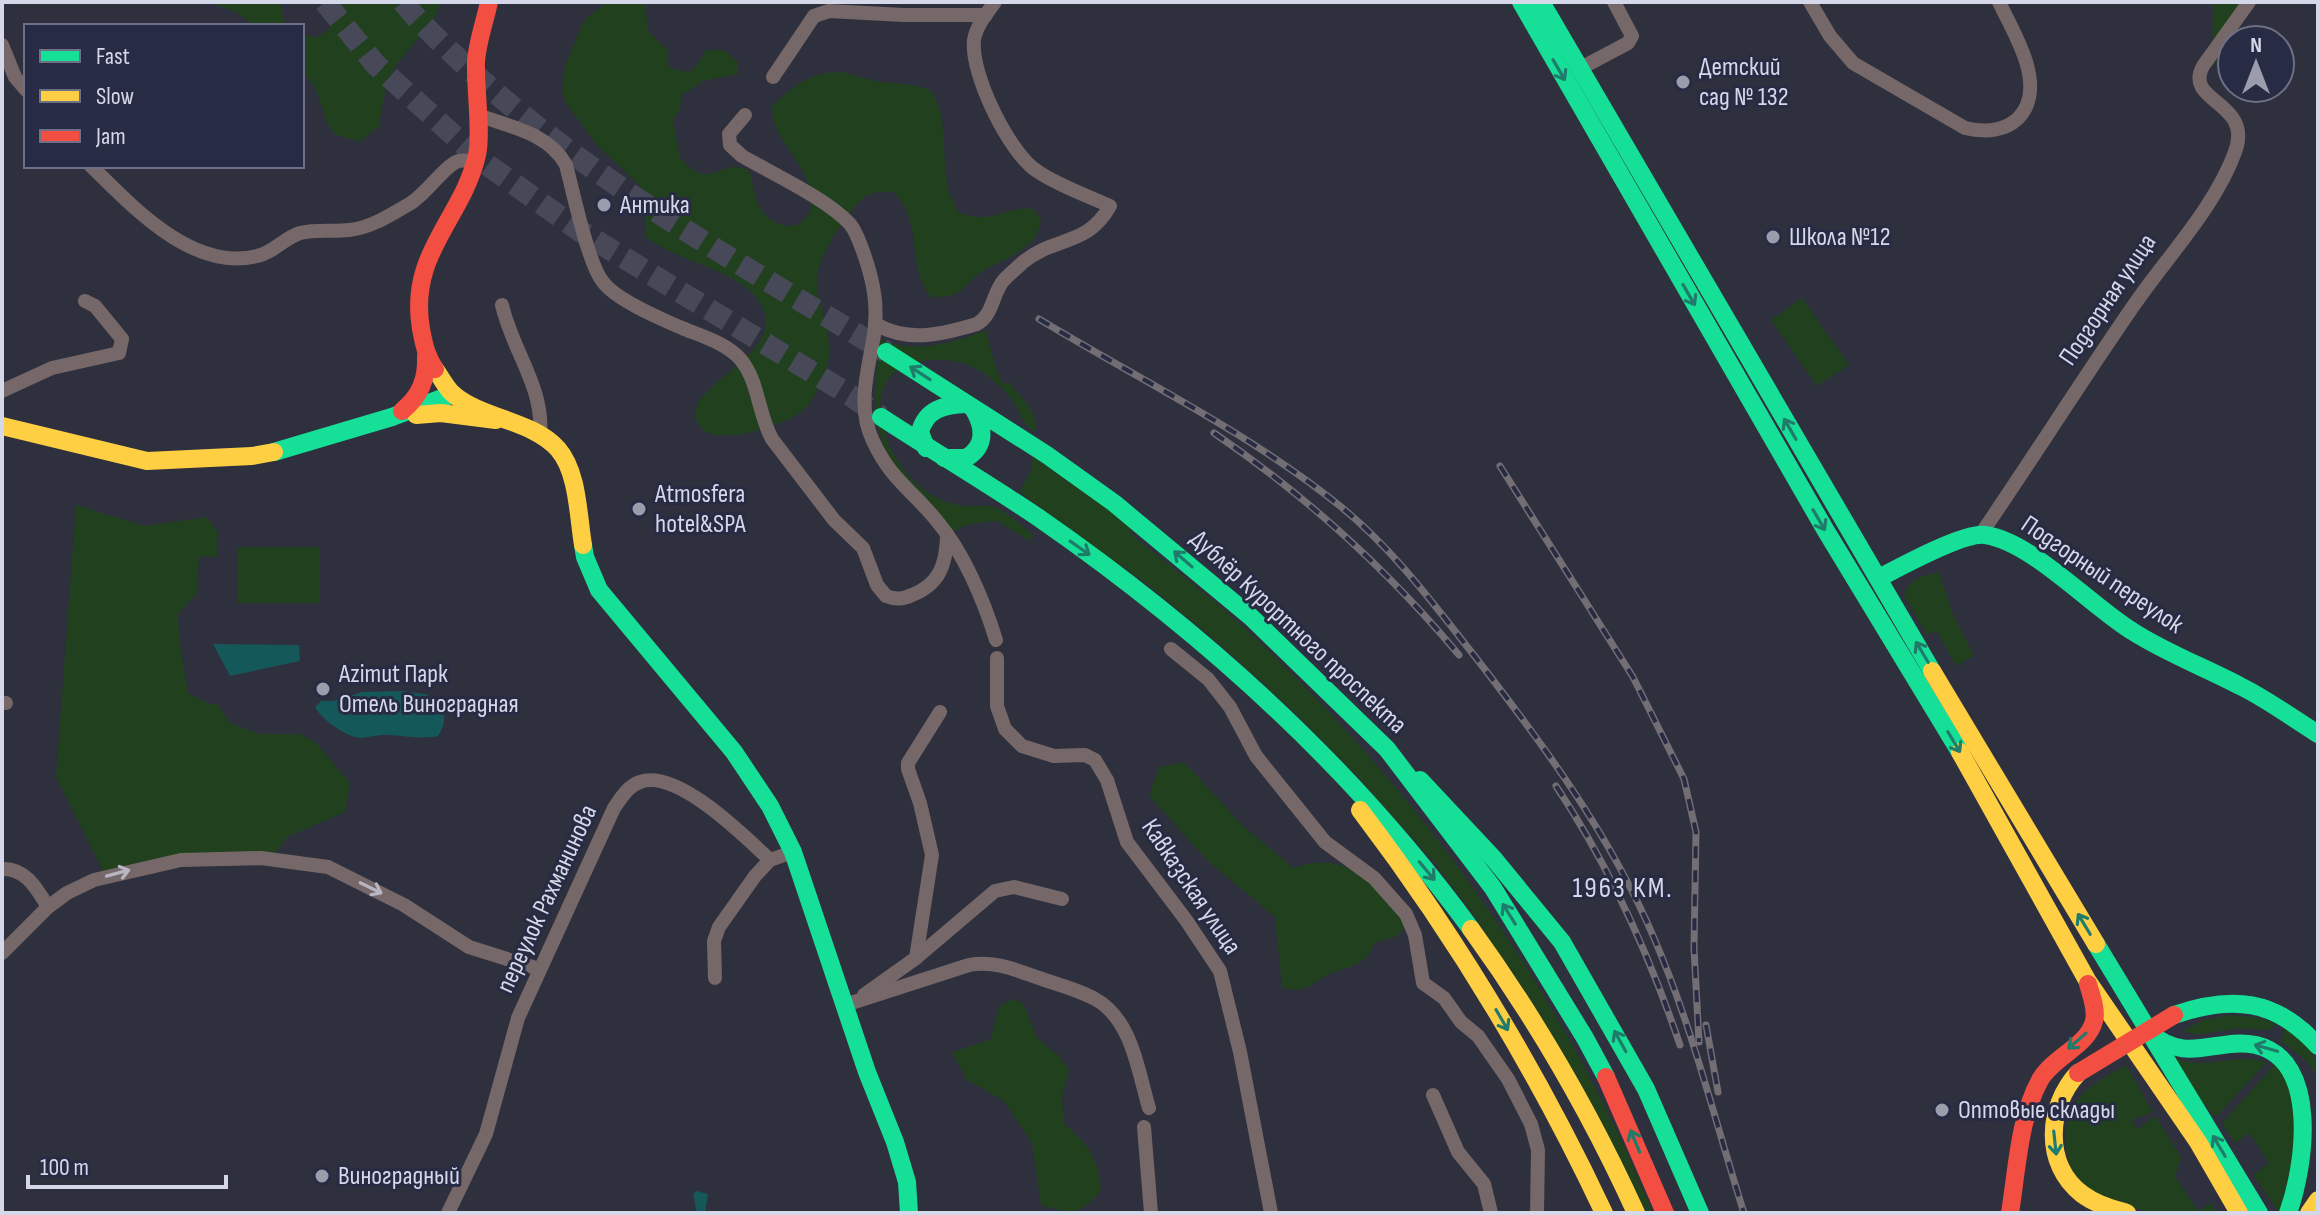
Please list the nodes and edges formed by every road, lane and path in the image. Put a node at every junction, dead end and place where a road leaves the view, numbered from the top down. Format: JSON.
{"nodes":[{"id":1,"x":489,"y":2,"type":"edge"},
{"id":2,"x":995,"y":2,"type":"edge"},
{"id":3,"x":1521,"y":2,"type":"edge"},
{"id":4,"x":1541,"y":2,"type":"edge"},
{"id":5,"x":1614,"y":2,"type":"edge"},
{"id":6,"x":1810,"y":2,"type":"edge"},
{"id":7,"x":1999,"y":2,"type":"edge"},
{"id":8,"x":2249,"y":2,"type":"edge"},
{"id":9,"x":986,"y":15,"type":"junction"},
{"id":10,"x":2,"y":45,"type":"edge"},
{"id":11,"x":1579,"y":69,"type":"junction"},
{"id":12,"x":773,"y":77,"type":"dead end"},
{"id":13,"x":24,"y":88,"type":"edge"},
{"id":14,"x":478,"y":115,"type":"junction"},
{"id":15,"x":745,"y":115,"type":"dead end"},
{"id":16,"x":474,"y":164,"type":"junction"},
{"id":17,"x":93,"y":168,"type":"edge"},
{"id":18,"x":85,"y":301,"type":"dead end"},
{"id":19,"x":502,"y":305,"type":"dead end"},
{"id":20,"x":877,"y":325,"type":"junction"},
{"id":21,"x":886,"y":352,"type":"tunnel mouth"},
{"id":22,"x":426,"y":356,"type":"junction"},
{"id":23,"x":2,"y":391,"type":"edge"},
{"id":24,"x":453,"y":394,"type":"junction"},
{"id":25,"x":970,"y":406,"type":"junction"},
{"id":26,"x":392,"y":417,"type":"junction"},
{"id":27,"x":881,"y":417,"type":"tunnel mouth"},
{"id":28,"x":512,"y":422,"type":"junction"},
{"id":29,"x":2,"y":426,"type":"edge"},
{"id":30,"x":540,"y":434,"type":"junction"},
{"id":31,"x":933,"y":452,"type":"junction"},
{"id":32,"x":1981,"y":534,"type":"junction"},
{"id":33,"x":947,"y":537,"type":"junction"},
{"id":34,"x":1879,"y":578,"type":"junction"},
{"id":35,"x":996,"y":640,"type":"dead end"},
{"id":36,"x":1171,"y":649,"type":"dead end"},
{"id":37,"x":997,"y":658,"type":"dead end"},
{"id":38,"x":940,"y":712,"type":"dead end"},
{"id":39,"x":1299,"y":731,"type":"junction"},
{"id":40,"x":2318,"y":734,"type":"edge"},
{"id":41,"x":1387,"y":749,"type":"junction"},
{"id":42,"x":793,"y":852,"type":"junction"},
{"id":43,"x":770,"y":860,"type":"junction"},
{"id":44,"x":2,"y":869,"type":"edge"},
{"id":45,"x":1062,"y":899,"type":"dead end"},
{"id":46,"x":48,"y":907,"type":"junction"},
{"id":47,"x":2,"y":953,"type":"edge"},
{"id":48,"x":916,"y":958,"type":"junction"},
{"id":49,"x":539,"y":969,"type":"junction"},
{"id":50,"x":715,"y":978,"type":"dead end"},
{"id":51,"x":2087,"y":980,"type":"junction"},
{"id":52,"x":851,"y":1002,"type":"junction"},
{"id":53,"x":2148,"y":1029,"type":"junction"},
{"id":54,"x":2318,"y":1046,"type":"edge"},
{"id":55,"x":1433,"y":1095,"type":"dead end"},
{"id":56,"x":1149,"y":1108,"type":"dead end"},
{"id":57,"x":1144,"y":1127,"type":"dead end"},
{"id":58,"x":2318,"y":1198,"type":"edge"},
{"id":59,"x":448,"y":1213,"type":"edge"},
{"id":60,"x":909,"y":1213,"type":"edge"},
{"id":61,"x":1151,"y":1213,"type":"edge"},
{"id":62,"x":1271,"y":1213,"type":"edge"},
{"id":63,"x":1491,"y":1213,"type":"edge"},
{"id":64,"x":1537,"y":1213,"type":"edge"},
{"id":65,"x":1604,"y":1213,"type":"edge"},
{"id":66,"x":1636,"y":1213,"type":"edge"},
{"id":67,"x":1665,"y":1213,"type":"edge"},
{"id":68,"x":1700,"y":1213,"type":"edge"},
{"id":69,"x":2010,"y":1213,"type":"edge"},
{"id":70,"x":2127,"y":1213,"type":"edge"},
{"id":71,"x":2239,"y":1213,"type":"edge"},
{"id":72,"x":2259,"y":1213,"type":"edge"},
{"id":73,"x":2288,"y":1213,"type":"edge"},
{"id":74,"x":2312,"y":1213,"type":"edge"}],
"edges":[{"from":1,"to":14,"type":"main road"},
{"from":2,"to":9,"type":"street"},
{"from":3,"to":51,"type":"main road","one_way":true},
{"from":4,"to":11,"type":"main road"},
{"from":5,"to":11,"type":"street"},
{"from":6,"to":7,"type":"street"},
{"from":8,"to":32,"type":"street","name":"Подгорная улица"},
{"from":9,"to":12,"type":"street"},
{"from":9,"to":20,"type":"street"},
{"from":10,"to":13,"type":"street"},
{"from":34,"to":11,"type":"main road","one_way":true},
{"from":14,"to":16,"type":"main road"},
{"from":14,"to":33,"type":"street"},
{"from":15,"to":20,"type":"street"},
{"from":16,"to":17,"type":"street"},
{"from":16,"to":22,"type":"main road"},
{"from":18,"to":23,"type":"street"},
{"from":19,"to":30,"type":"street"},
{"from":20,"to":33,"type":"street"},
{"from":25,"to":21,"type":"main road","name":"Дублёр Курортного проспекта","one_way":true},
{"from":22,"to":24,"type":"main road"},
{"from":22,"to":26,"type":"main road"},
{"from":24,"to":26,"type":"main road"},
{"from":24,"to":28,"type":"main road"},
{"from":25,"to":31,"type":"main road"},
{"from":25,"to":31,"type":"main road"},
{"from":41,"to":25,"type":"main road","name":"Дублёр Курортного проспекта","one_way":true},
{"from":26,"to":28,"type":"main road"},
{"from":26,"to":29,"type":"main road"},
{"from":27,"to":31,"type":"main road"},
{"from":28,"to":30,"type":"main road"},
{"from":30,"to":42,"type":"main road"},
{"from":31,"to":39,"type":"main road","one_way":true},
{"from":32,"to":34,"type":"main road"},
{"from":32,"to":40,"type":"main road","name":"Подгорный переулок"},
{"from":33,"to":35,"type":"street"},
{"from":53,"to":34,"type":"main road","one_way":true},
{"from":36,"to":64,"type":"street"},
{"from":37,"to":62,"type":"street","name":"Кавказская улица"},
{"from":38,"to":48,"type":"street"},
{"from":39,"to":65,"type":"main road","one_way":true},
{"from":39,"to":66,"type":"main road","one_way":true},
{"from":67,"to":41,"type":"main road","name":"Дублёр Курортного проспекта","one_way":true},
{"from":68,"to":41,"type":"main road","one_way":true},
{"from":42,"to":43,"type":"street"},
{"from":42,"to":52,"type":"main road"},
{"from":43,"to":49,"type":"street","name":"переулок Рахманинова"},
{"from":43,"to":50,"type":"street"},
{"from":44,"to":46,"type":"street"},
{"from":45,"to":48,"type":"street"},
{"from":46,"to":47,"type":"street"},
{"from":46,"to":49,"type":"street","one_way":true},
{"from":48,"to":52,"type":"street"},
{"from":49,"to":59,"type":"street","name":"переулок Рахманинова"},
{"from":51,"to":69,"type":"main road","one_way":true},
{"from":51,"to":71,"type":"main road"},
{"from":52,"to":56,"type":"street"},
{"from":52,"to":60,"type":"main road"},
{"from":72,"to":53,"type":"main road","one_way":true},
{"from":73,"to":53,"type":"main road","one_way":true},
{"from":54,"to":70,"type":"main road","one_way":true,"bridge":true},
{"from":55,"to":63,"type":"street"},
{"from":57,"to":61,"type":"street"},
{"from":58,"to":74,"type":"main road","bridge":true}]}
